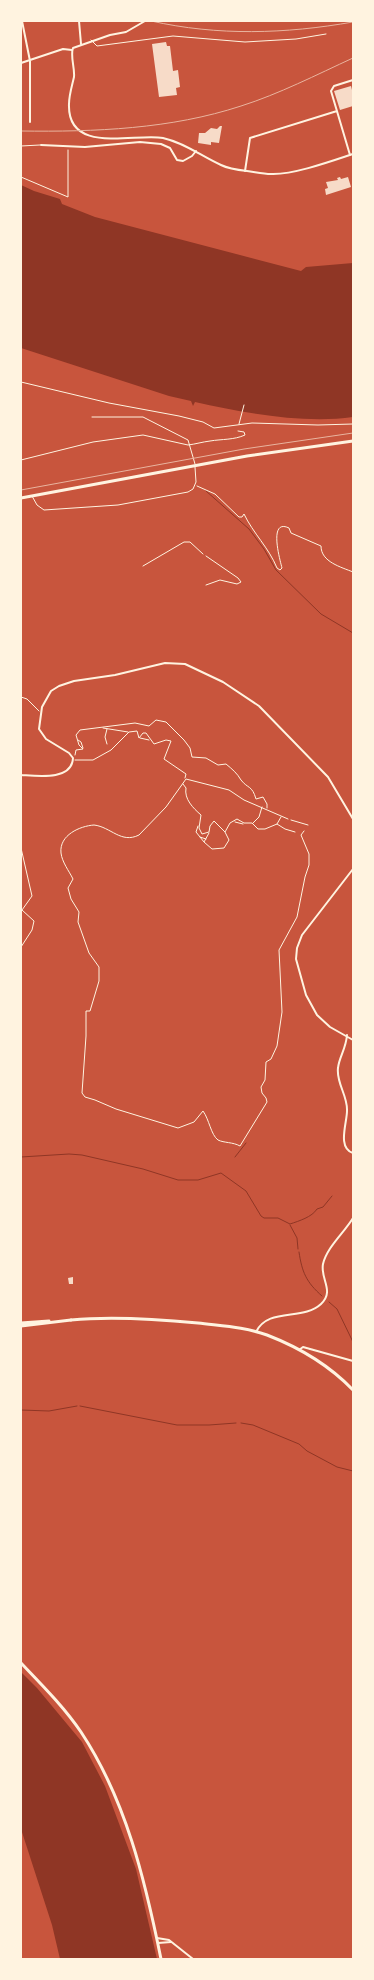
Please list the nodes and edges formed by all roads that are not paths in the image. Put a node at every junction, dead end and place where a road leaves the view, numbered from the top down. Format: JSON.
{"nodes":[{"id":1,"x":22,"y":21,"type":"edge"},
{"id":2,"x":79,"y":21,"type":"edge"},
{"id":3,"x":145,"y":21,"type":"edge"},
{"id":4,"x":326,"y":34,"type":"dead end"},
{"id":5,"x":91,"y":40,"type":"junction"},
{"id":6,"x":81,"y":44,"type":"junction"},
{"id":7,"x":72,"y":50,"type":"junction"},
{"id":8,"x":30,"y":61,"type":"junction"},
{"id":9,"x":21,"y":63,"type":"edge"},
{"id":10,"x":353,"y":80,"type":"edge"},
{"id":11,"x":337,"y":111,"type":"junction"},
{"id":12,"x":30,"y":122,"type":"dead end"},
{"id":13,"x":41,"y":145,"type":"joint"},
{"id":14,"x":21,"y":146,"type":"edge"},
{"id":15,"x":196,"y":151,"type":"junction"},
{"id":16,"x":353,"y":154,"type":"edge"},
{"id":17,"x":350,"y":155,"type":"junction"},
{"id":18,"x":245,"y":171,"type":"junction"},
{"id":19,"x":92,"y":417,"type":"dead end"},
{"id":20,"x":238,"y":431,"type":"dead end"},
{"id":21,"x":353,"y":442,"type":"edge"},
{"id":22,"x":21,"y":460,"type":"edge"},
{"id":23,"x":32,"y":496,"type":"junction"},
{"id":24,"x":21,"y":498,"type":"edge"},
{"id":25,"x":206,"y":556,"type":"road end"},
{"id":26,"x":206,"y":585,"type":"dead end"},
{"id":27,"x":21,"y":775,"type":"edge"},
{"id":28,"x":353,"y":819,"type":"edge"},
{"id":29,"x":291,"y":820,"type":"road end"},
{"id":30,"x":308,"y":825,"type":"dead end"},
{"id":31,"x":353,"y":869,"type":"edge"},
{"id":32,"x":347,"y":1036,"type":"junction"},
{"id":33,"x":353,"y":1040,"type":"edge"},
{"id":34,"x":353,"y":1153,"type":"edge"},
{"id":35,"x":353,"y":1218,"type":"edge"},
{"id":36,"x":71,"y":1320,"type":"junction"},
{"id":37,"x":21,"y":1323,"type":"edge"},
{"id":38,"x":21,"y":1326,"type":"edge"},
{"id":39,"x":256,"y":1332,"type":"junction"},
{"id":40,"x":299,"y":1350,"type":"junction"},
{"id":41,"x":353,"y":1361,"type":"edge"},
{"id":42,"x":353,"y":1390,"type":"edge"},
{"id":43,"x":21,"y":1663,"type":"edge"},
{"id":44,"x":157,"y":1938,"type":"junction"},
{"id":45,"x":172,"y":1942,"type":"junction"},
{"id":46,"x":158,"y":1943,"type":"junction"},
{"id":47,"x":161,"y":1959,"type":"edge"},
{"id":48,"x":193,"y":1959,"type":"edge"}],
"edges":[{"from":1,"to":8,"type":"street"},
{"from":2,"to":6,"type":"street"},
{"from":3,"to":5,"type":"street"},
{"from":4,"to":5,"type":"lane"},
{"from":5,"to":6,"type":"street"},
{"from":6,"to":7,"type":"street"},
{"from":7,"to":8,"type":"street"},
{"from":7,"to":15,"type":"street"},
{"from":8,"to":9,"type":"street"},
{"from":8,"to":12,"type":"street"},
{"from":10,"to":11,"type":"street"},
{"from":11,"to":17,"type":"street"},
{"from":11,"to":18,"type":"street"},
{"from":13,"to":14,"type":"lane"},
{"from":13,"to":15,"type":"street"},
{"from":15,"to":18,"type":"street"},
{"from":16,"to":17,"type":"street"},
{"from":17,"to":18,"type":"street"},
{"from":19,"to":23,"type":"lane"},
{"from":20,"to":22,"type":"lane"},
{"from":21,"to":23,"type":"main road"},
{"from":23,"to":24,"type":"main road"},
{"from":25,"to":26,"type":"lane"},
{"from":27,"to":28,"type":"street"},
{"from":29,"to":30,"type":"lane"},
{"from":31,"to":32,"type":"street"},
{"from":32,"to":33,"type":"street"},
{"from":32,"to":34,"type":"street"},
{"from":35,"to":39,"type":"street"},
{"from":36,"to":37,"type":"main road"},
{"from":36,"to":38,"type":"main road"},
{"from":36,"to":39,"type":"main road"},
{"from":39,"to":40,"type":"main road"},
{"from":40,"to":41,"type":"street"},
{"from":40,"to":42,"type":"main road"},
{"from":43,"to":44,"type":"main road"},
{"from":44,"to":45,"type":"street"},
{"from":44,"to":46,"type":"main road"},
{"from":45,"to":46,"type":"street"},
{"from":45,"to":48,"type":"street"},
{"from":46,"to":47,"type":"main road"}]}
